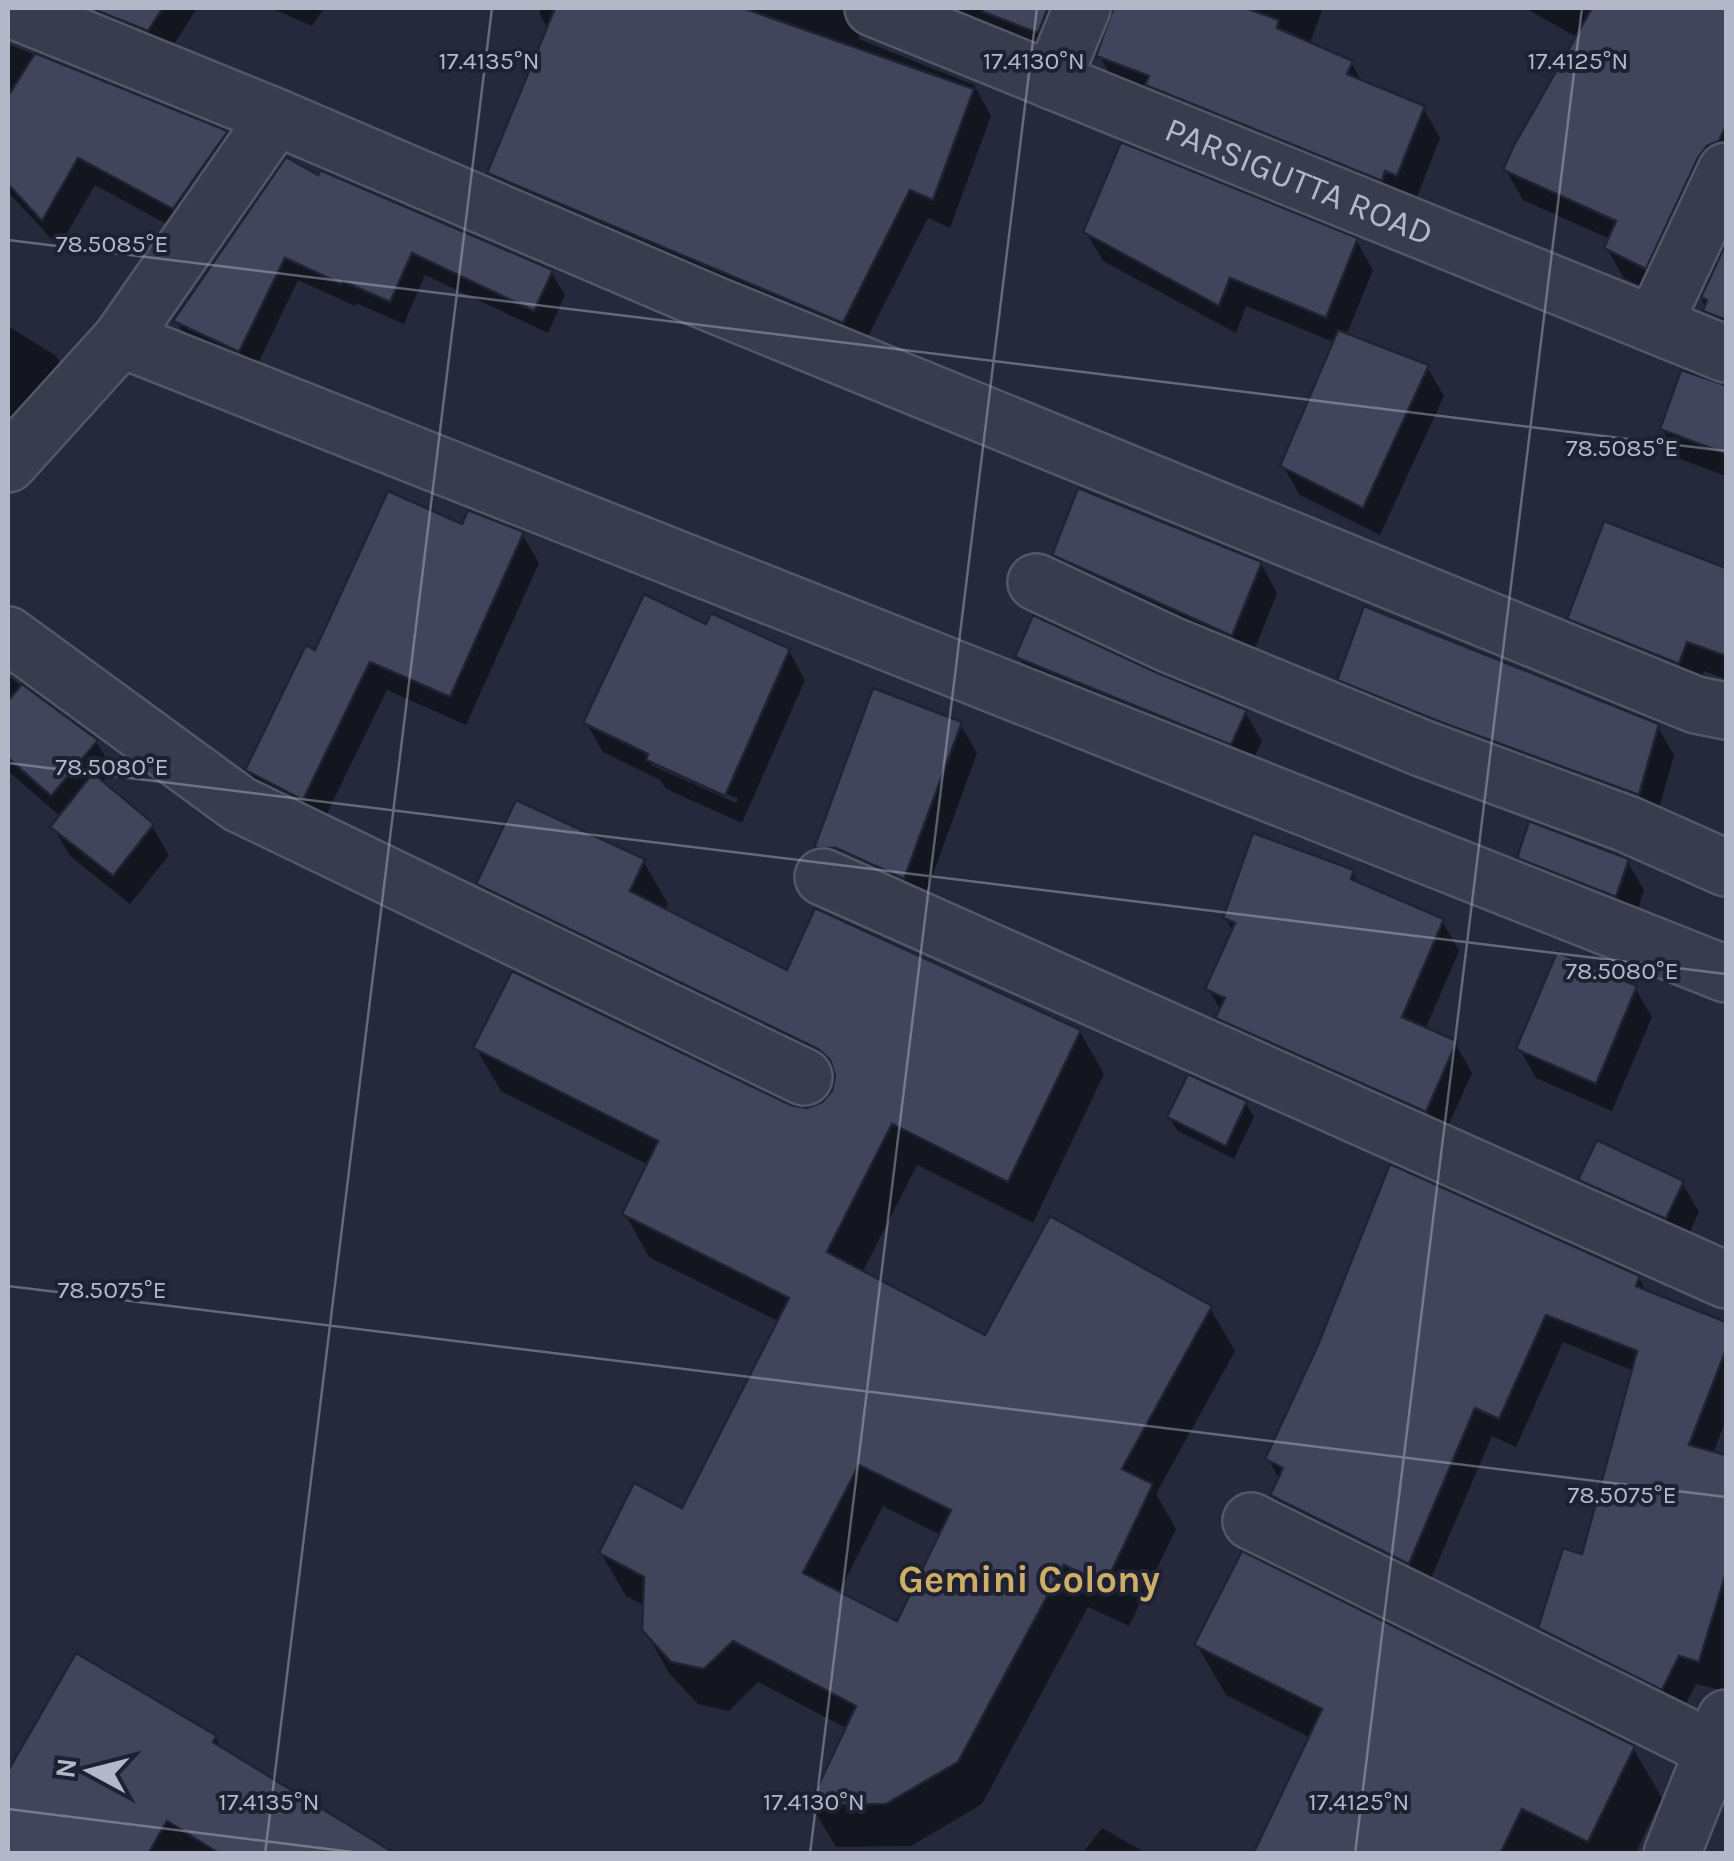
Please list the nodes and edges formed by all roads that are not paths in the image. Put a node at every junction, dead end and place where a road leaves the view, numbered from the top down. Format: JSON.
{"nodes":[{"id":1,"x":873,"y":8,"type":"edge"},
{"id":2,"x":1082,"y":8,"type":"edge"},
{"id":3,"x":23,"y":10,"type":"edge"},
{"id":4,"x":1052,"y":82,"type":"junction"},
{"id":5,"x":276,"y":117,"type":"junction"},
{"id":6,"x":1726,"y":171,"type":"edge"},
{"id":7,"x":1654,"y":324,"type":"junction"},
{"id":8,"x":121,"y":338,"type":"junction"},
{"id":9,"x":1726,"y":354,"type":"edge"},
{"id":10,"x":8,"y":464,"type":"edge"},
{"id":11,"x":1036,"y":582,"type":"dead end"},
{"id":12,"x":8,"y":635,"type":"edge"},
{"id":13,"x":1726,"y":711,"type":"edge"},
{"id":14,"x":1726,"y":868,"type":"edge"},
{"id":15,"x":823,"y":877,"type":"dead end"},
{"id":16,"x":1726,"y":974,"type":"edge"},
{"id":17,"x":804,"y":1078,"type":"dead end"},
{"id":18,"x":1726,"y":1280,"type":"edge"},
{"id":19,"x":1251,"y":1522,"type":"dead end"},
{"id":20,"x":1723,"y":1742,"type":"edge"},
{"id":21,"x":1672,"y":1854,"type":"edge"}],
"edges":[{"from":1,"to":4,"type":"street","name":"PARSIGUTTA ROAD"},
{"from":2,"to":4,"type":"street"},
{"from":3,"to":5,"type":"street"},
{"from":4,"to":7,"type":"street","name":"PARSIGUTTA ROAD"},
{"from":5,"to":8,"type":"street"},
{"from":5,"to":13,"type":"street"},
{"from":6,"to":7,"type":"street"},
{"from":7,"to":9,"type":"street","name":"PARSIGUTTA ROAD"},
{"from":8,"to":10,"type":"street"},
{"from":8,"to":16,"type":"street"},
{"from":11,"to":14,"type":"street"},
{"from":12,"to":17,"type":"street"},
{"from":15,"to":18,"type":"street"},
{"from":19,"to":20,"type":"street"},
{"from":20,"to":21,"type":"street"}]}
